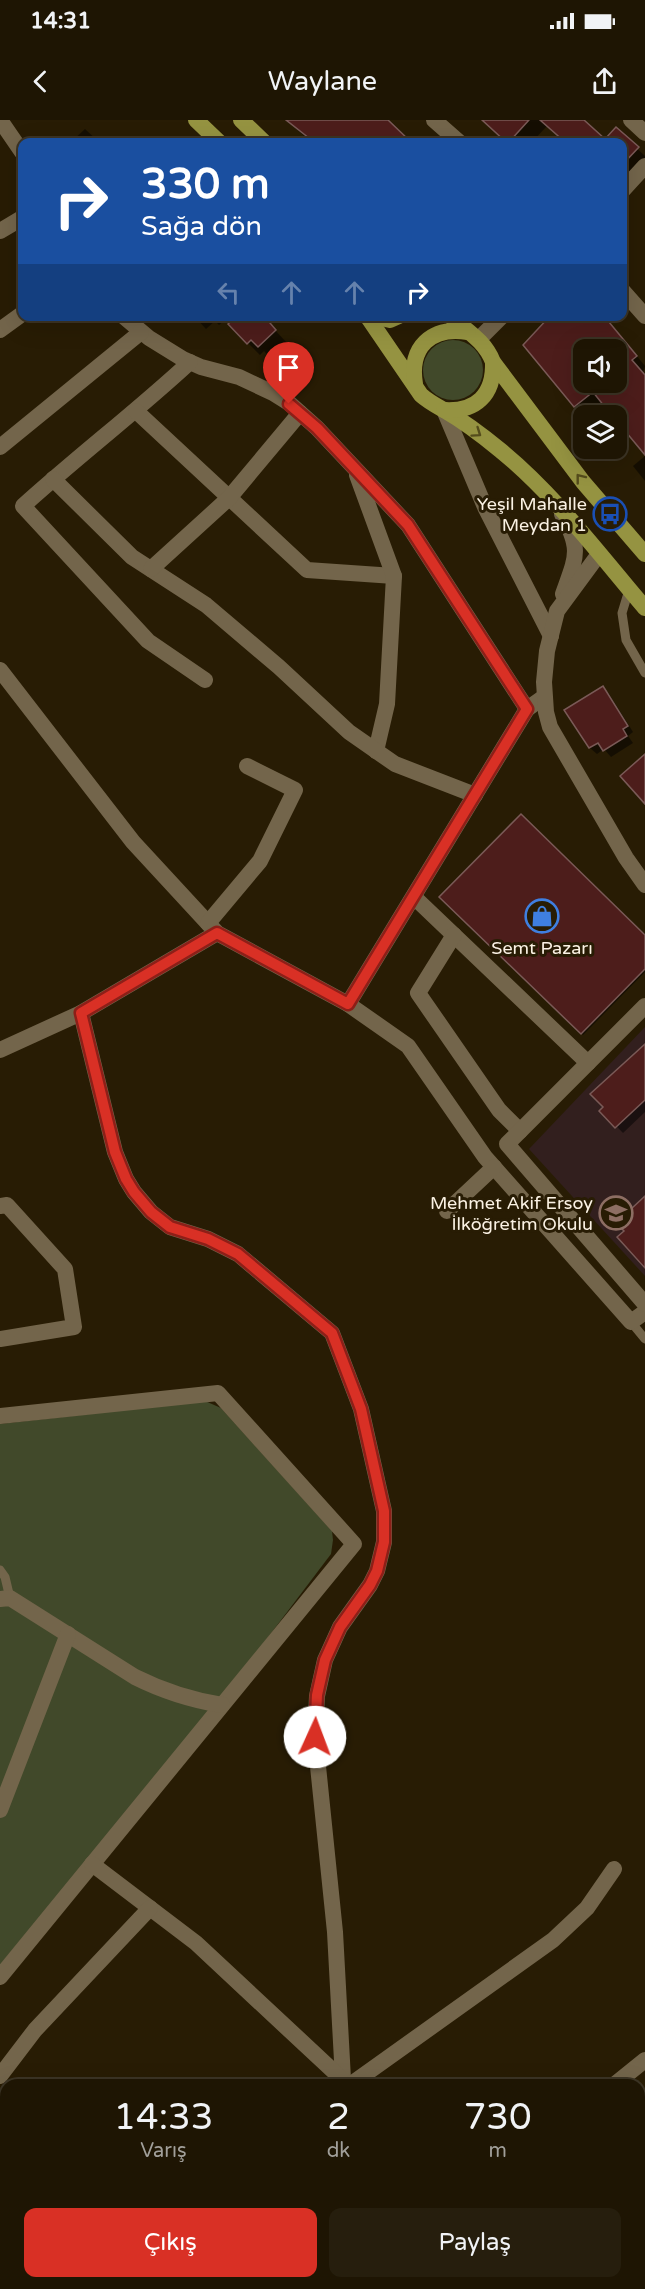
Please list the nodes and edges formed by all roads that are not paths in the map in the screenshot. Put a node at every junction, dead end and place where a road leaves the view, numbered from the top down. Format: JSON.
{"nodes":[{"id":1,"x":0,"y":120,"type":"edge"},
{"id":2,"x":196,"y":120,"type":"edge"},
{"id":3,"x":241,"y":120,"type":"edge"},
{"id":4,"x":434,"y":120,"type":"edge"},
{"id":5,"x":631,"y":120,"type":"edge"},
{"id":6,"x":645,"y":132,"type":"edge"},
{"id":7,"x":215,"y":138,"type":"edge"},
{"id":8,"x":260,"y":138,"type":"edge"},
{"id":9,"x":454,"y":138,"type":"edge"},
{"id":10,"x":18,"y":146,"type":"edge"},
{"id":11,"x":645,"y":166,"type":"edge"},
{"id":12,"x":627,"y":186,"type":"edge"},
{"id":13,"x":18,"y":220,"type":"edge"},
{"id":14,"x":0,"y":231,"type":"edge"},
{"id":15,"x":627,"y":296,"type":"edge"},
{"id":16,"x":645,"y":316,"type":"edge"},
{"id":17,"x":18,"y":317,"type":"edge"},
{"id":18,"x":129,"y":321,"type":"edge"},
{"id":19,"x":371,"y":321,"type":"edge"},
{"id":20,"x":456,"y":321,"type":"edge"},
{"id":21,"x":495,"y":321,"type":"edge"},
{"id":22,"x":0,"y":330,"type":"edge"},
{"id":23,"x":141,"y":332,"type":"junction"},
{"id":24,"x":474,"y":336,"type":"junction"},
{"id":25,"x":190,"y":362,"type":"junction"},
{"id":26,"x":493,"y":362,"type":"junction"},
{"id":27,"x":415,"y":384,"type":"junction"},
{"id":28,"x":444,"y":410,"type":"junction"},
{"id":29,"x":136,"y":411,"type":"junction"},
{"id":30,"x":300,"y":413,"type":"junction"},
{"id":31,"x":0,"y":447,"type":"edge"},
{"id":32,"x":355,"y":468,"type":"junction"},
{"id":33,"x":53,"y":479,"type":"junction"},
{"id":34,"x":229,"y":498,"type":"junction"},
{"id":35,"x":557,"y":506,"type":"junction"},
{"id":36,"x":598,"y":554,"type":"junction"},
{"id":37,"x":645,"y":554,"type":"edge"},
{"id":38,"x":151,"y":569,"type":"junction"},
{"id":39,"x":394,"y":576,"type":"junction"},
{"id":40,"x":629,"y":590,"type":"junction"},
{"id":41,"x":645,"y":608,"type":"edge"},
{"id":42,"x":557,"y":611,"type":"junction"},
{"id":43,"x":551,"y":636,"type":"junction"},
{"id":44,"x":0,"y":670,"type":"edge"},
{"id":45,"x":645,"y":673,"type":"edge"},
{"id":46,"x":206,"y":680,"type":"dead end"},
{"id":47,"x":544,"y":697,"type":"junction"},
{"id":48,"x":527,"y":709,"type":"junction"},
{"id":49,"x":376,"y":751,"type":"junction"},
{"id":50,"x":247,"y":766,"type":"dead end"},
{"id":51,"x":476,"y":795,"type":"junction"},
{"id":52,"x":645,"y":885,"type":"edge"},
{"id":53,"x":414,"y":897,"type":"junction"},
{"id":54,"x":213,"y":928,"type":"junction"},
{"id":55,"x":454,"y":935,"type":"junction"},
{"id":56,"x":348,"y":1004,"type":"junction"},
{"id":57,"x":645,"y":1006,"type":"edge"},
{"id":58,"x":81,"y":1013,"type":"junction"},
{"id":59,"x":0,"y":1050,"type":"edge"},
{"id":60,"x":588,"y":1063,"type":"junction"},
{"id":61,"x":520,"y":1131,"type":"junction"},
{"id":62,"x":494,"y":1167,"type":"junction"},
{"id":63,"x":0,"y":1206,"type":"edge"},
{"id":64,"x":447,"y":1211,"type":"dead end"},
{"id":65,"x":645,"y":1304,"type":"edge"},
{"id":66,"x":638,"y":1317,"type":"edge"},
{"id":67,"x":0,"y":1339,"type":"edge"},
{"id":68,"x":645,"y":1339,"type":"edge"},
{"id":69,"x":0,"y":1416,"type":"edge"},
{"id":70,"x":0,"y":1570,"type":"edge"},
{"id":71,"x":5,"y":1598,"type":"edge"},
{"id":72,"x":68,"y":1634,"type":"junction"},
{"id":73,"x":222,"y":1704,"type":"junction"},
{"id":74,"x":0,"y":1810,"type":"edge"},
{"id":75,"x":92,"y":1864,"type":"junction"},
{"id":76,"x":614,"y":1869,"type":"dead end"},
{"id":77,"x":150,"y":1908,"type":"junction"},
{"id":78,"x":0,"y":1977,"type":"edge"},
{"id":79,"x":645,"y":2060,"type":"edge"},
{"id":80,"x":0,"y":2076,"type":"edge"},
{"id":81,"x":339,"y":2079,"type":"edge"},
{"id":82,"x":344,"y":2079,"type":"edge"},
{"id":83,"x":351,"y":2079,"type":"edge"},
{"id":84,"x":621,"y":2079,"type":"edge"}],
"edges":[{"from":1,"to":10,"type":"street"},
{"from":2,"to":7,"type":"main road"},
{"from":3,"to":8,"type":"main road"},
{"from":4,"to":9,"type":"street"},
{"from":5,"to":6,"type":"street"},
{"from":11,"to":12,"type":"street"},
{"from":13,"to":14,"type":"street"},
{"from":15,"to":16,"type":"street"},
{"from":17,"to":22,"type":"street"},
{"from":18,"to":23,"type":"street"},
{"from":19,"to":27,"type":"main road"},
{"from":20,"to":24,"type":"main road"},
{"from":21,"to":24,"type":"street"},
{"from":23,"to":25,"type":"street"},
{"from":23,"to":31,"type":"street"},
{"from":24,"to":26,"type":"main road"},
{"from":24,"to":27,"type":"main road"},
{"from":25,"to":29,"type":"street"},
{"from":25,"to":30,"type":"street"},
{"from":26,"to":28,"type":"main road"},
{"from":37,"to":26,"type":"main road","one_way":true},
{"from":27,"to":28,"type":"main road"},
{"from":28,"to":35,"type":"main road","one_way":true},
{"from":28,"to":43,"type":"street"},
{"from":29,"to":33,"type":"street"},
{"from":29,"to":34,"type":"street"},
{"from":30,"to":32,"type":"street"},
{"from":30,"to":34,"type":"street"},
{"from":32,"to":39,"type":"street"},
{"from":32,"to":48,"type":"street"},
{"from":33,"to":38,"type":"street"},
{"from":33,"to":46,"type":"street"},
{"from":34,"to":38,"type":"street"},
{"from":34,"to":39,"type":"street"},
{"from":35,"to":36,"type":"main road"},
{"from":35,"to":42,"type":"street"},
{"from":36,"to":40,"type":"main road"},
{"from":36,"to":42,"type":"street"},
{"from":38,"to":49,"type":"street"},
{"from":39,"to":49,"type":"street"},
{"from":40,"to":41,"type":"main road"},
{"from":40,"to":45,"type":"lane"},
{"from":42,"to":43,"type":"street"},
{"from":43,"to":47,"type":"street"},
{"from":44,"to":54,"type":"street"},
{"from":47,"to":48,"type":"street"},
{"from":47,"to":52,"type":"street"},
{"from":48,"to":51,"type":"street"},
{"from":49,"to":51,"type":"street"},
{"from":50,"to":54,"type":"street"},
{"from":51,"to":53,"type":"street"},
{"from":53,"to":55,"type":"street"},
{"from":53,"to":56,"type":"street"},
{"from":54,"to":56,"type":"street"},
{"from":54,"to":58,"type":"street"},
{"from":55,"to":60,"type":"street"},
{"from":55,"to":61,"type":"street"},
{"from":56,"to":62,"type":"street"},
{"from":57,"to":60,"type":"street"},
{"from":58,"to":59,"type":"street"},
{"from":58,"to":82,"type":"street"},
{"from":60,"to":61,"type":"street"},
{"from":61,"to":65,"type":"street"},
{"from":62,"to":64,"type":"street"},
{"from":62,"to":66,"type":"street"},
{"from":63,"to":67,"type":"street"},
{"from":66,"to":68,"type":"lane"},
{"from":69,"to":73,"type":"street"},
{"from":70,"to":71,"type":"lane"},
{"from":71,"to":72,"type":"street"},
{"from":72,"to":73,"type":"street"},
{"from":72,"to":74,"type":"street"},
{"from":73,"to":75,"type":"street"},
{"from":75,"to":77,"type":"street"},
{"from":75,"to":78,"type":"street"},
{"from":76,"to":83,"type":"street"},
{"from":77,"to":80,"type":"street"},
{"from":77,"to":81,"type":"street"},
{"from":79,"to":84,"type":"street"}]}
